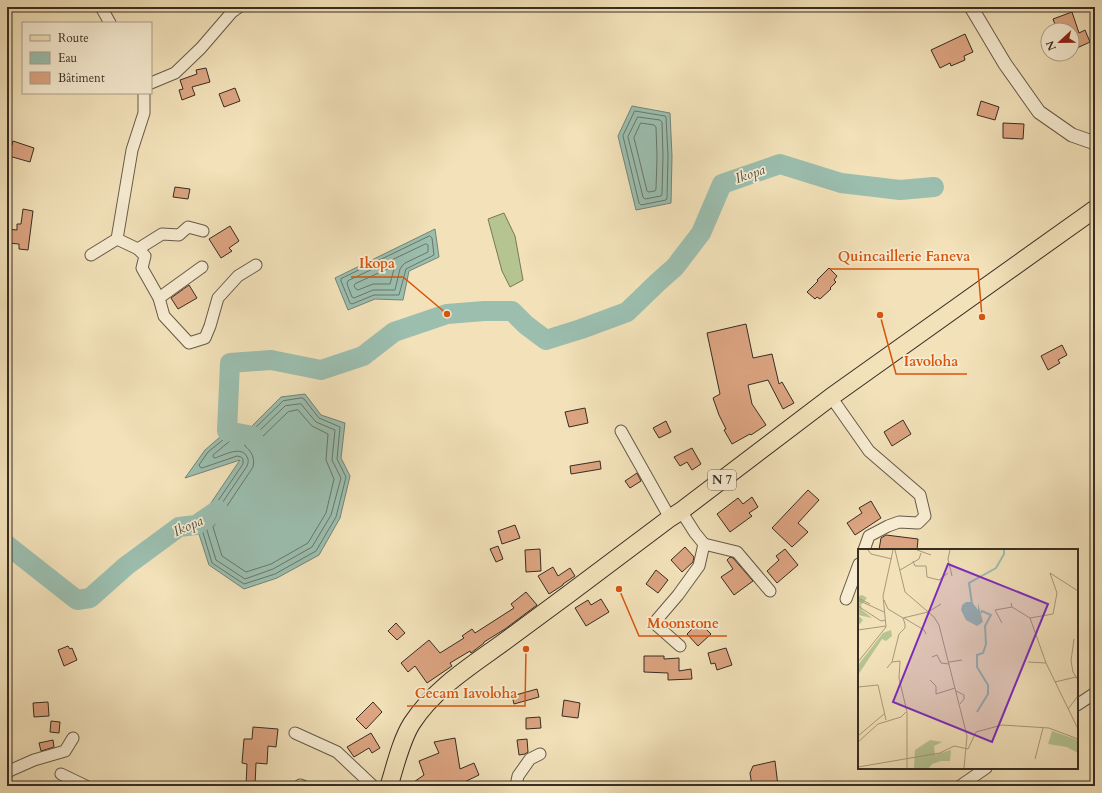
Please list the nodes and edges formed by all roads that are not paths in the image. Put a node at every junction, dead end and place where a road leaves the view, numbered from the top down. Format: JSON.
{"nodes":[{"id":1,"x":101,"y":7,"type":"edge"},
{"id":2,"x":239,"y":7,"type":"edge"},
{"id":3,"x":971,"y":7,"type":"edge"},
{"id":4,"x":109,"y":22,"type":"edge"},
{"id":5,"x":152,"y":83,"type":"edge"},
{"id":6,"x":144,"y":94,"type":"edge"},
{"id":7,"x":1095,"y":143,"type":"edge"},
{"id":8,"x":1095,"y":209,"type":"edge"},
{"id":9,"x":204,"y":231,"type":"dead end"},
{"id":10,"x":117,"y":239,"type":"junction"},
{"id":11,"x":138,"y":248,"type":"junction"},
{"id":12,"x":92,"y":255,"type":"dead end"},
{"id":13,"x":256,"y":265,"type":"dead end"},
{"id":14,"x":202,"y":267,"type":"dead end"},
{"id":15,"x":159,"y":298,"type":"junction"},
{"id":16,"x":832,"y":397,"type":"junction"},
{"id":17,"x":621,"y":431,"type":"dead end"},
{"id":18,"x":675,"y":515,"type":"junction"},
{"id":19,"x":704,"y":544,"type":"junction"},
{"id":20,"x":864,"y":549,"type":"edge"},
{"id":21,"x":858,"y":567,"type":"edge"},
{"id":22,"x":770,"y":591,"type":"dead end"},
{"id":23,"x":846,"y":599,"type":"dead end"},
{"id":24,"x":680,"y":646,"type":"dead end"},
{"id":25,"x":1095,"y":693,"type":"edge"},
{"id":26,"x":1078,"y":704,"type":"edge"},
{"id":27,"x":295,"y":733,"type":"dead end"},
{"id":28,"x":73,"y":738,"type":"dead end"},
{"id":29,"x":540,"y":754,"type":"dead end"},
{"id":30,"x":985,"y":769,"type":"edge"},
{"id":31,"x":7,"y":774,"type":"edge"},
{"id":32,"x":61,"y":774,"type":"dead end"},
{"id":33,"x":86,"y":786,"type":"edge"},
{"id":34,"x":373,"y":786,"type":"edge"},
{"id":35,"x":389,"y":786,"type":"edge"},
{"id":36,"x":516,"y":786,"type":"edge"},
{"id":37,"x":960,"y":786,"type":"edge"}],
"edges":[{"from":1,"to":4,"type":"street"},
{"from":2,"to":5,"type":"street"},
{"from":3,"to":7,"type":"street"},
{"from":6,"to":10,"type":"street"},
{"from":8,"to":16,"type":"main road","number":"N 7"},
{"from":9,"to":11,"type":"street"},
{"from":10,"to":11,"type":"street"},
{"from":10,"to":12,"type":"street"},
{"from":11,"to":15,"type":"street"},
{"from":13,"to":15,"type":"street"},
{"from":14,"to":15,"type":"street"},
{"from":16,"to":18,"type":"main road","number":"N 7"},
{"from":16,"to":20,"type":"street"},
{"from":17,"to":18,"type":"street"},
{"from":18,"to":19,"type":"street"},
{"from":18,"to":35,"type":"main road","number":"N 7"},
{"from":19,"to":22,"type":"street"},
{"from":19,"to":24,"type":"street"},
{"from":21,"to":23,"type":"street"},
{"from":25,"to":26,"type":"street"},
{"from":27,"to":34,"type":"street"},
{"from":28,"to":31,"type":"street"},
{"from":29,"to":36,"type":"street"},
{"from":30,"to":37,"type":"street"},
{"from":32,"to":33,"type":"street"}]}
